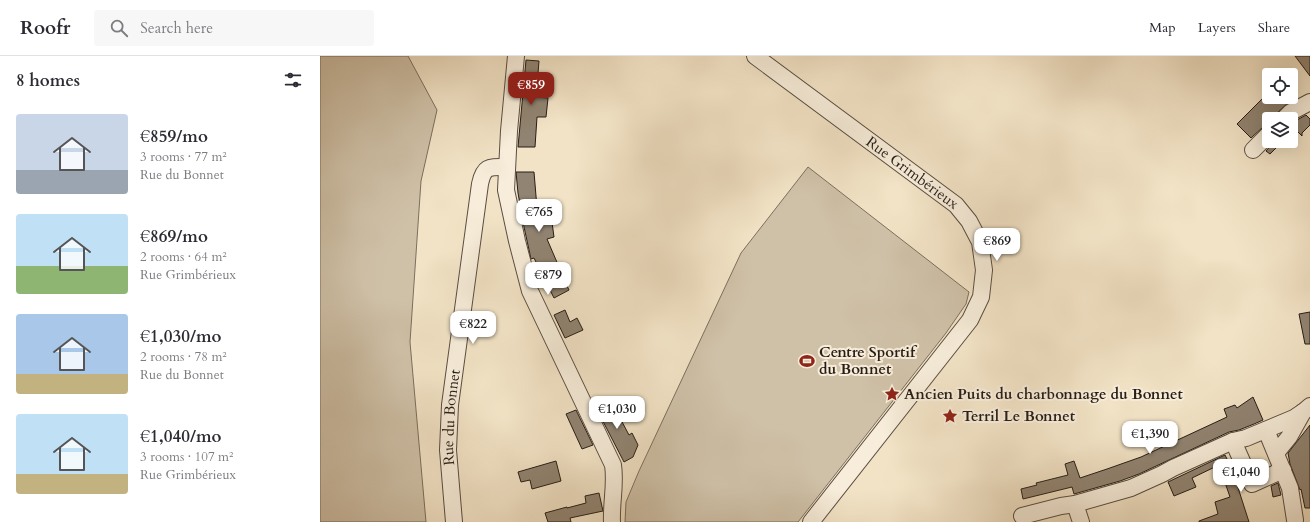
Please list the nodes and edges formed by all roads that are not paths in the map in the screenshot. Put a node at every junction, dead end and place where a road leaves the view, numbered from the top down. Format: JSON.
{"nodes":[{"id":1,"x":516,"y":56,"type":"edge"},
{"id":2,"x":755,"y":56,"type":"edge"},
{"id":3,"x":1310,"y":102,"type":"edge"},
{"id":4,"x":1291,"y":112,"type":"edge"},
{"id":5,"x":1262,"y":141,"type":"edge"},
{"id":6,"x":1253,"y":150,"type":"dead end"},
{"id":7,"x":507,"y":167,"type":"junction"},
{"id":8,"x":1307,"y":409,"type":"edge"},
{"id":9,"x":1266,"y":430,"type":"junction"},
{"id":10,"x":1233,"y":441,"type":"junction"},
{"id":11,"x":1276,"y":453,"type":"junction"},
{"id":12,"x":1282,"y":470,"type":"junction"},
{"id":13,"x":1075,"y":504,"type":"junction"},
{"id":14,"x":1022,"y":516,"type":"dead end"},
{"id":15,"x":1295,"y":520,"type":"dead end"},
{"id":16,"x":454,"y":522,"type":"edge"},
{"id":17,"x":612,"y":522,"type":"edge"},
{"id":18,"x":811,"y":522,"type":"edge"},
{"id":19,"x":1081,"y":522,"type":"edge"}],
"edges":[{"from":1,"to":7,"type":"street"},
{"from":2,"to":18,"type":"street","name":"Rue Grimbérieux"},
{"from":3,"to":4,"type":"street"},
{"from":5,"to":6,"type":"street"},
{"from":7,"to":16,"type":"street","name":"Rue du Bonnet"},
{"from":7,"to":17,"type":"street"},
{"from":8,"to":9,"type":"street"},
{"from":8,"to":11,"type":"street"},
{"from":9,"to":10,"type":"street"},
{"from":9,"to":11,"type":"street"},
{"from":10,"to":12,"type":"street"},
{"from":10,"to":13,"type":"street"},
{"from":11,"to":12,"type":"street"},
{"from":12,"to":15,"type":"street"},
{"from":13,"to":14,"type":"street"},
{"from":13,"to":19,"type":"street"}]}
